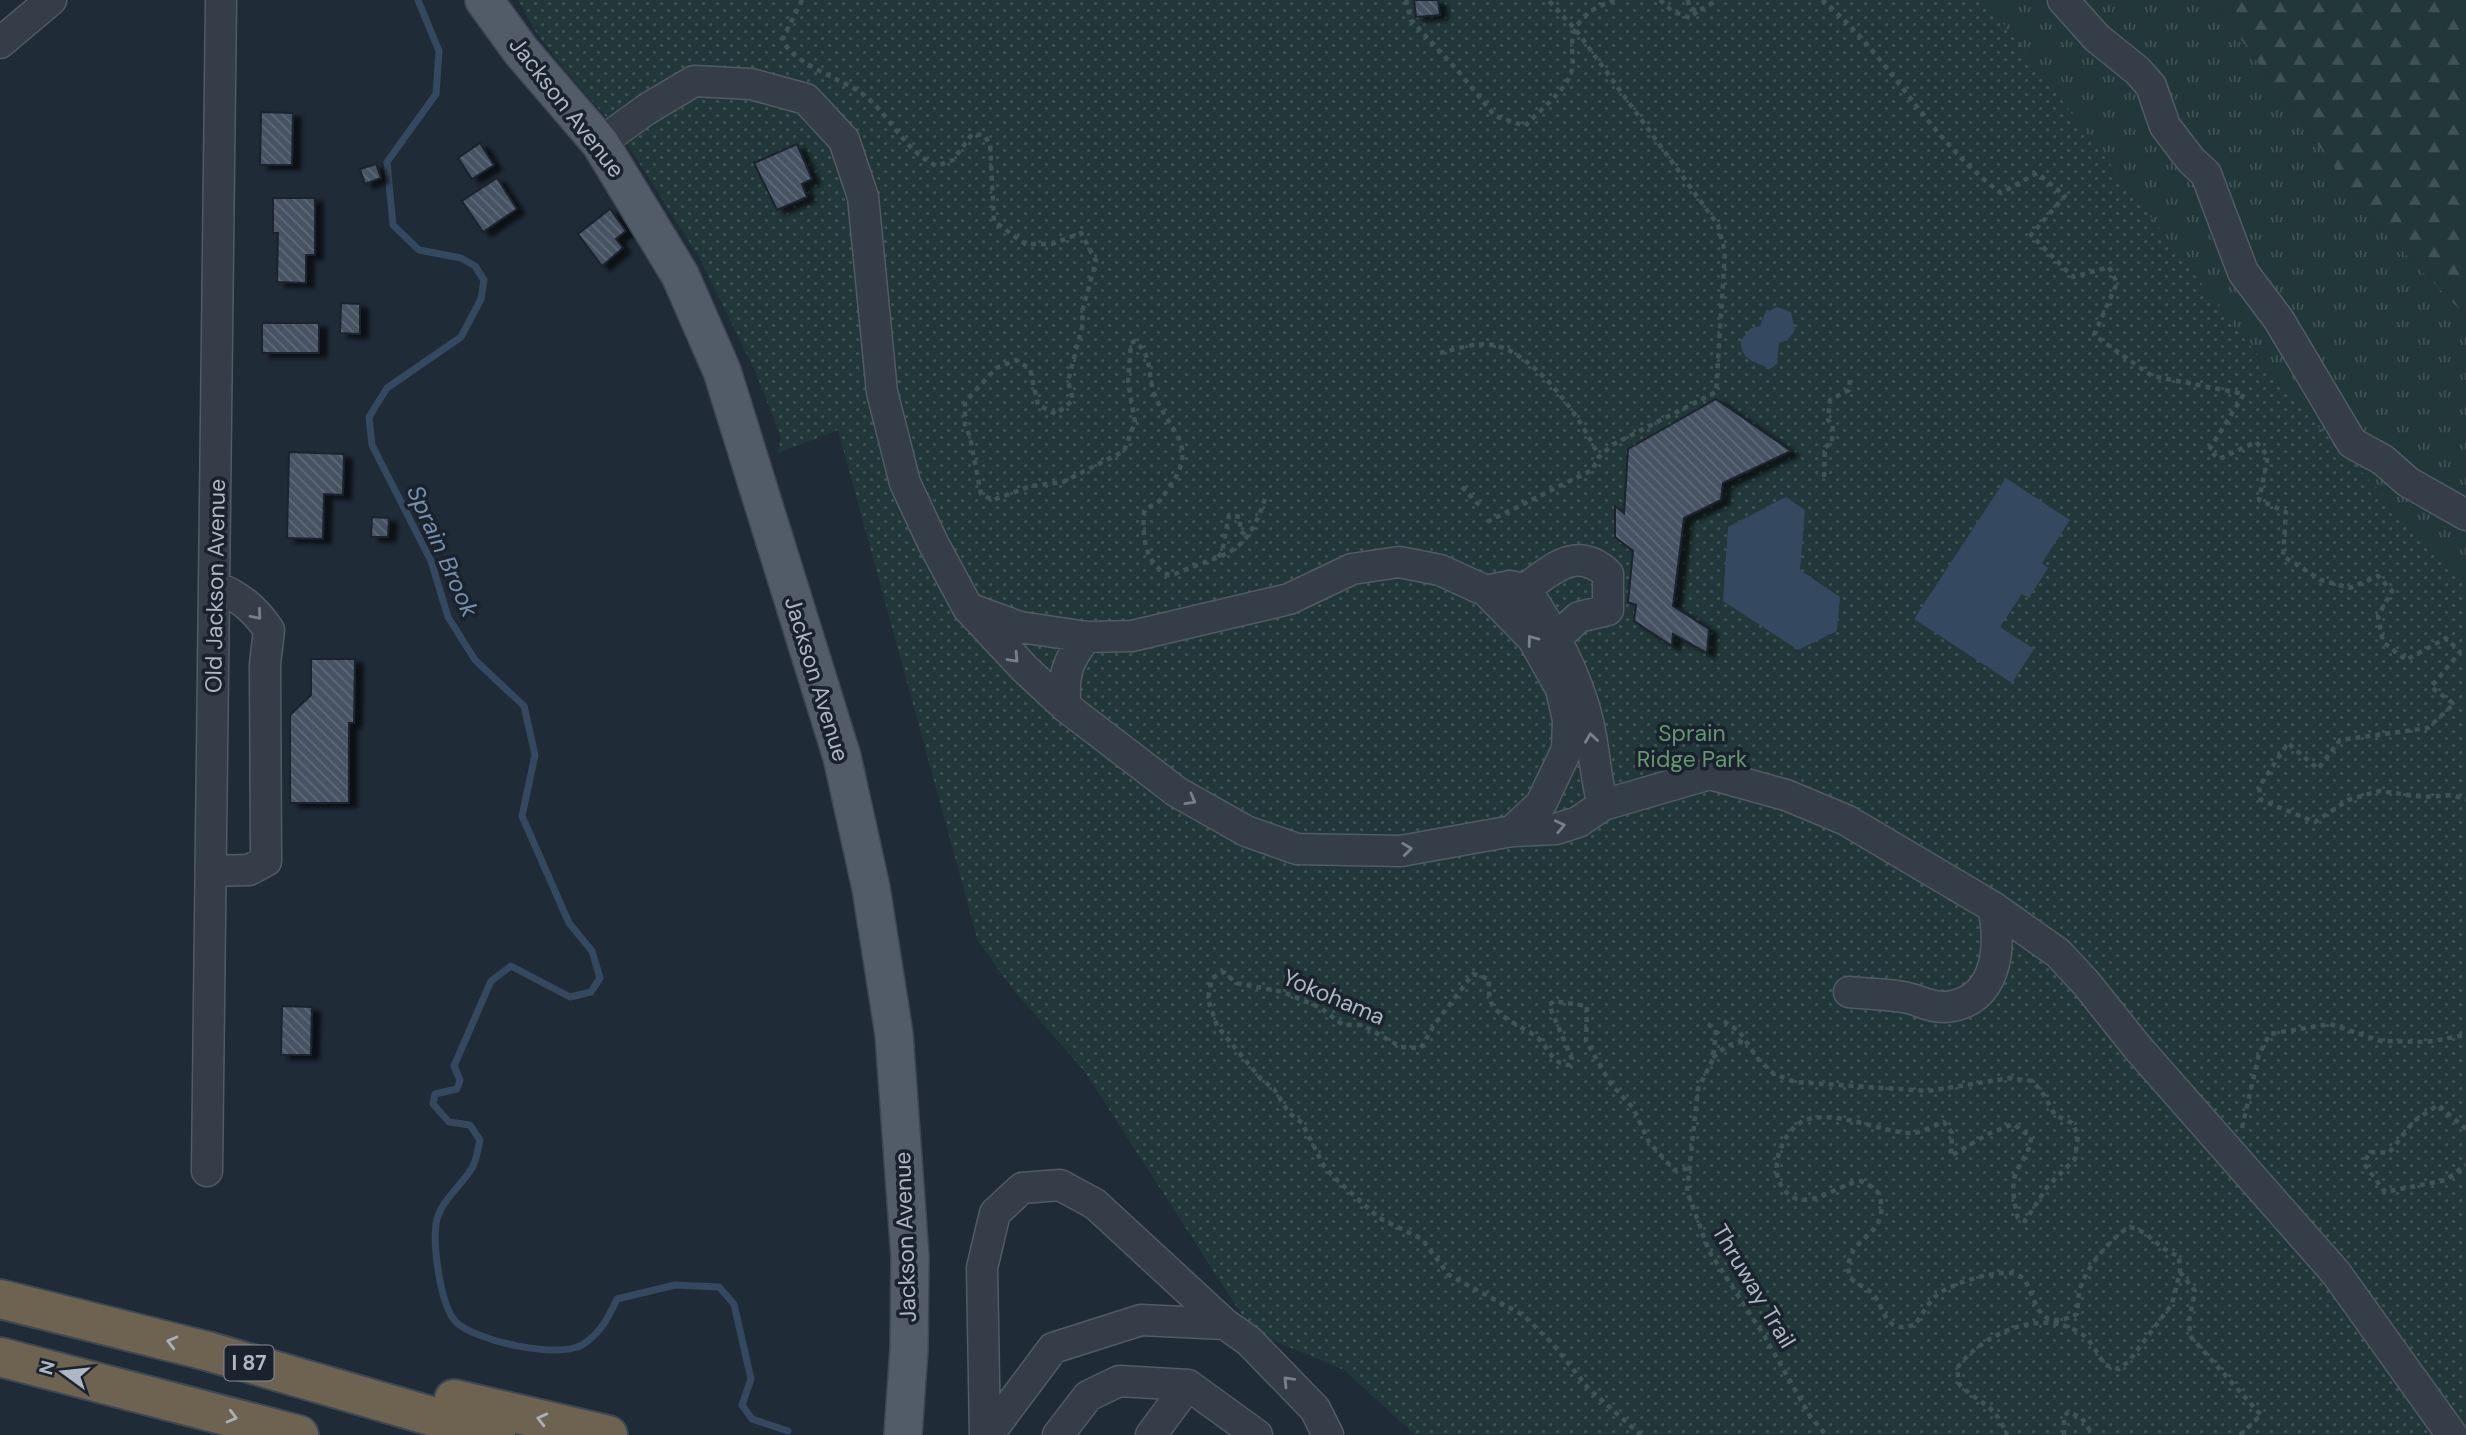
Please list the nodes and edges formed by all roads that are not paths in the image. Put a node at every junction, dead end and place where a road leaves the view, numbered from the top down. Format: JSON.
{"nodes":[{"id":1,"x":50,"y":0,"type":"edge"},
{"id":2,"x":221,"y":0,"type":"edge"},
{"id":3,"x":484,"y":0,"type":"edge"},
{"id":4,"x":2063,"y":0,"type":"edge"},
{"id":5,"x":0,"y":43,"type":"edge"},
{"id":6,"x":600,"y":143,"type":"junction"},
{"id":7,"x":2466,"y":514,"type":"edge"},
{"id":8,"x":215,"y":586,"type":"junction"},
{"id":9,"x":1525,"y":589,"type":"junction"},
{"id":10,"x":1486,"y":591,"type":"junction"},
{"id":11,"x":968,"y":608,"type":"junction"},
{"id":12,"x":1087,"y":637,"type":"junction"},
{"id":13,"x":1556,"y":638,"type":"junction"},
{"id":14,"x":1066,"y":707,"type":"junction"},
{"id":15,"x":1603,"y":805,"type":"junction"},
{"id":16,"x":1512,"y":831,"type":"junction"},
{"id":17,"x":211,"y":871,"type":"junction"},
{"id":18,"x":1993,"y":907,"type":"junction"},
{"id":19,"x":1849,"y":992,"type":"dead end"},
{"id":20,"x":207,"y":1171,"type":"dead end"},
{"id":21,"x":0,"y":1299,"type":"edge"},
{"id":22,"x":1224,"y":1324,"type":"junction"},
{"id":23,"x":207,"y":1351,"type":"junction"},
{"id":24,"x":0,"y":1357,"type":"edge"},
{"id":25,"x":1188,"y":1385,"type":"junction"},
{"id":26,"x":299,"y":1435,"type":"edge"},
{"id":27,"x":496,"y":1435,"type":"edge"},
{"id":28,"x":608,"y":1435,"type":"edge"},
{"id":29,"x":903,"y":1435,"type":"edge"},
{"id":30,"x":987,"y":1435,"type":"edge"},
{"id":31,"x":1058,"y":1435,"type":"edge"},
{"id":32,"x":1152,"y":1435,"type":"edge"},
{"id":33,"x":1258,"y":1435,"type":"edge"},
{"id":34,"x":1328,"y":1435,"type":"edge"},
{"id":35,"x":2452,"y":1435,"type":"edge"}],
"edges":[{"from":1,"to":5,"type":"street"},
{"from":2,"to":8,"type":"street","name":"Old Jackson Avenue"},
{"from":3,"to":6,"type":"main road","name":"Jackson Avenue"},
{"from":4,"to":7,"type":"street"},
{"from":6,"to":11,"type":"street"},
{"from":6,"to":29,"type":"main road","name":"Jackson Avenue"},
{"from":8,"to":17,"type":"street","name":"Old Jackson Avenue"},
{"from":8,"to":17,"type":"street","one_way":true},
{"from":9,"to":10,"type":"street"},
{"from":9,"to":13,"type":"street"},
{"from":9,"to":13,"type":"street"},
{"from":10,"to":12,"type":"street"},
{"from":16,"to":10,"type":"street","one_way":true},
{"from":11,"to":12,"type":"street"},
{"from":11,"to":14,"type":"street","one_way":true},
{"from":12,"to":14,"type":"street"},
{"from":15,"to":13,"type":"street","one_way":true},
{"from":14,"to":16,"type":"street","one_way":true},
{"from":16,"to":15,"type":"street","one_way":true},
{"from":15,"to":18,"type":"street"},
{"from":17,"to":20,"type":"street","name":"Old Jackson Avenue"},
{"from":18,"to":19,"type":"street"},
{"from":18,"to":35,"type":"street"},
{"from":23,"to":21,"type":"highway","number":"I 87","one_way":true},
{"from":22,"to":30,"type":"street"},
{"from":22,"to":30,"type":"street"},
{"from":34,"to":22,"type":"street","one_way":true},
{"from":23,"to":27,"type":"highway","number":"I 87"},
{"from":28,"to":23,"type":"highway","one_way":true},
{"from":24,"to":26,"type":"highway","number":"I 87","one_way":true},
{"from":25,"to":31,"type":"street"},
{"from":25,"to":32,"type":"street"},
{"from":25,"to":33,"type":"street"}]}
